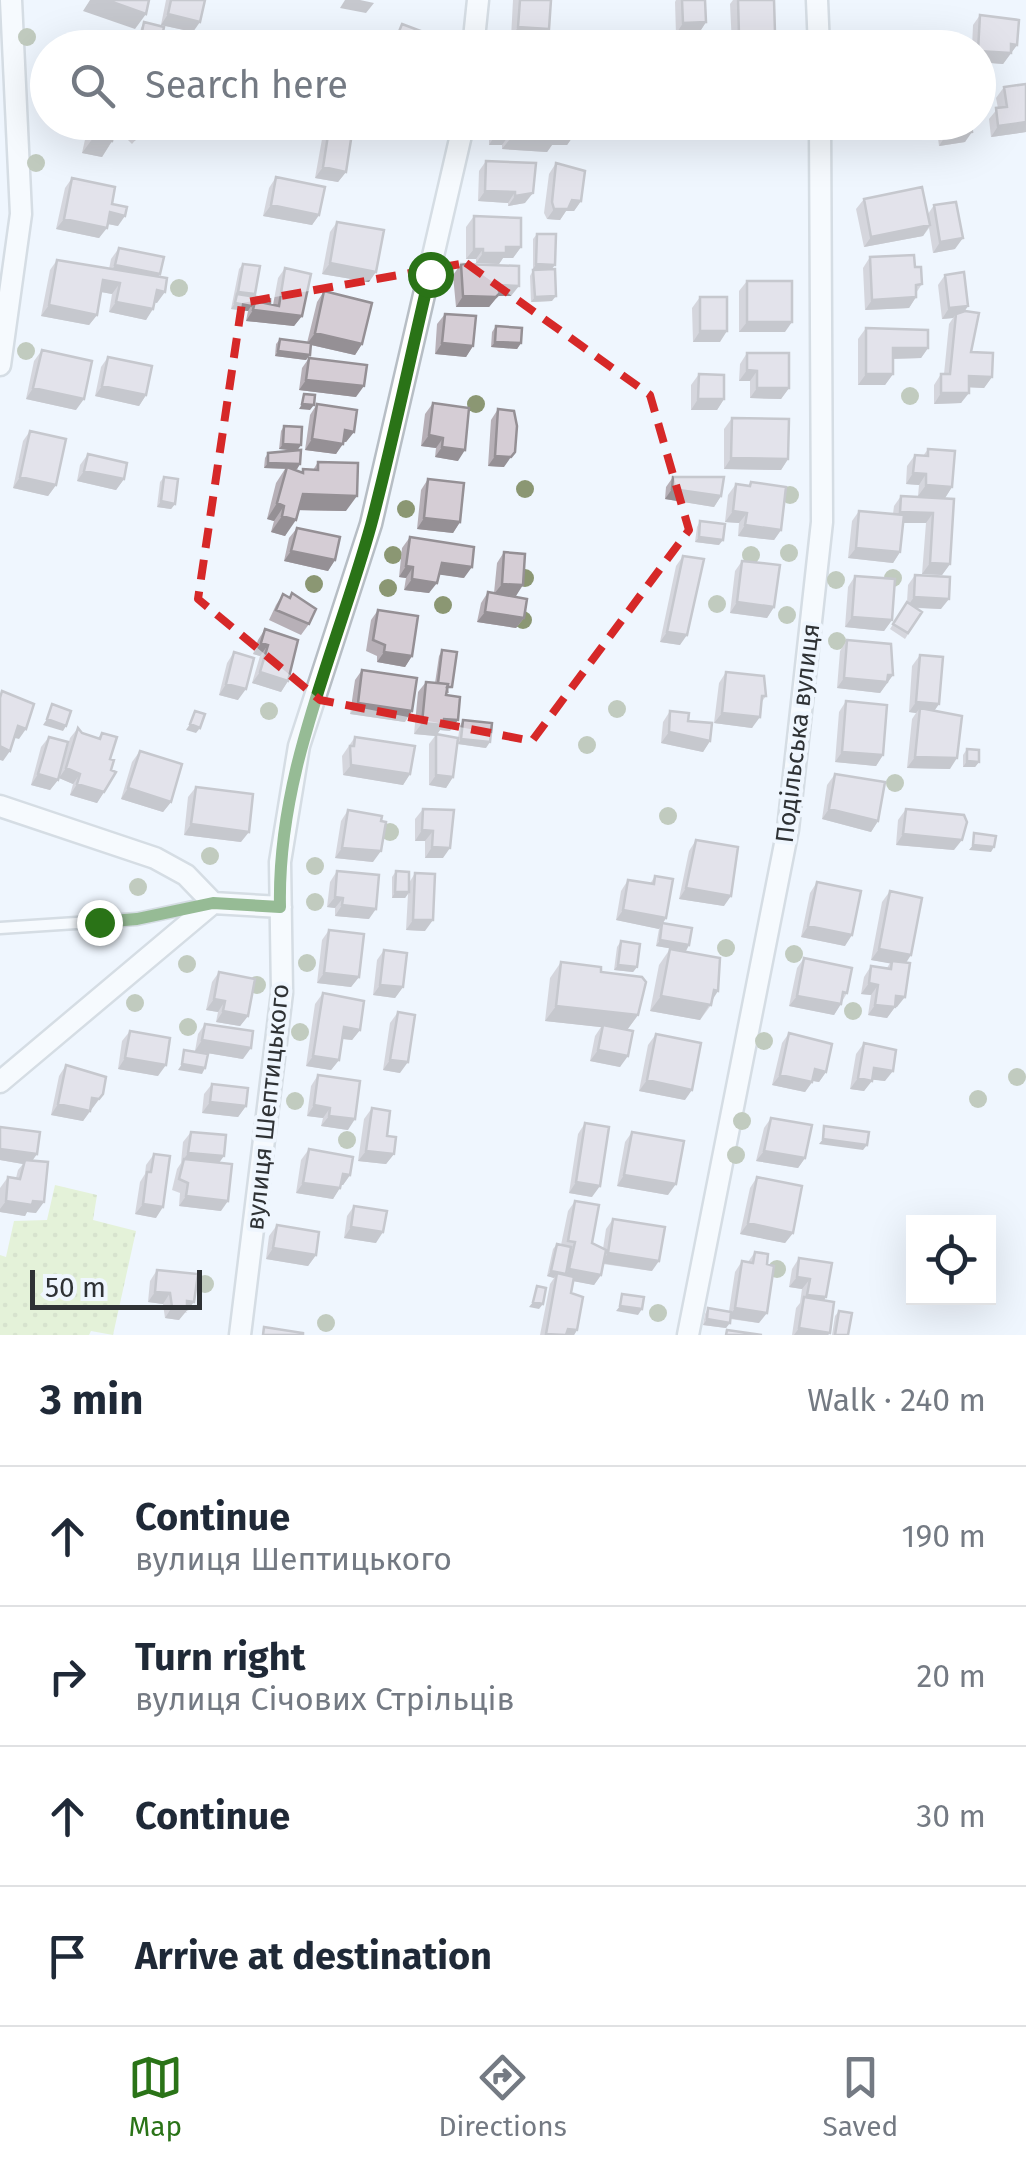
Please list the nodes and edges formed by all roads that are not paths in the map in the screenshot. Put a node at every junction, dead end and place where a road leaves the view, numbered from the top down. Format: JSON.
{"nodes":[{"id":1,"x":12,"y":0,"type":"edge"},
{"id":2,"x":478,"y":0,"type":"edge"},
{"id":3,"x":817,"y":0,"type":"edge"},
{"id":4,"x":475,"y":30,"type":"edge"},
{"id":5,"x":818,"y":30,"type":"edge"},
{"id":6,"x":460,"y":140,"type":"edge"},
{"id":7,"x":820,"y":140,"type":"edge"},
{"id":8,"x":0,"y":365,"type":"edge"},
{"id":9,"x":0,"y":806,"type":"edge"},
{"id":10,"x":213,"y":903,"type":"junction"},
{"id":11,"x":280,"y":907,"type":"junction"},
{"id":12,"x":0,"y":928,"type":"edge"},
{"id":13,"x":0,"y":1082,"type":"edge"},
{"id":14,"x":240,"y":1335,"type":"edge"},
{"id":15,"x":688,"y":1335,"type":"edge"}],
"edges":[{"from":1,"to":8,"type":"street"},
{"from":2,"to":4,"type":"street"},
{"from":3,"to":5,"type":"street"},
{"from":6,"to":11,"type":"street","name":"вулиця Шептицького"},
{"from":7,"to":15,"type":"street","name":"Подільська вулиця"},
{"from":9,"to":10,"type":"street"},
{"from":10,"to":11,"type":"street"},
{"from":10,"to":12,"type":"lane"},
{"from":10,"to":13,"type":"street"},
{"from":11,"to":14,"type":"street","name":"вулиця Шептицького"}]}
